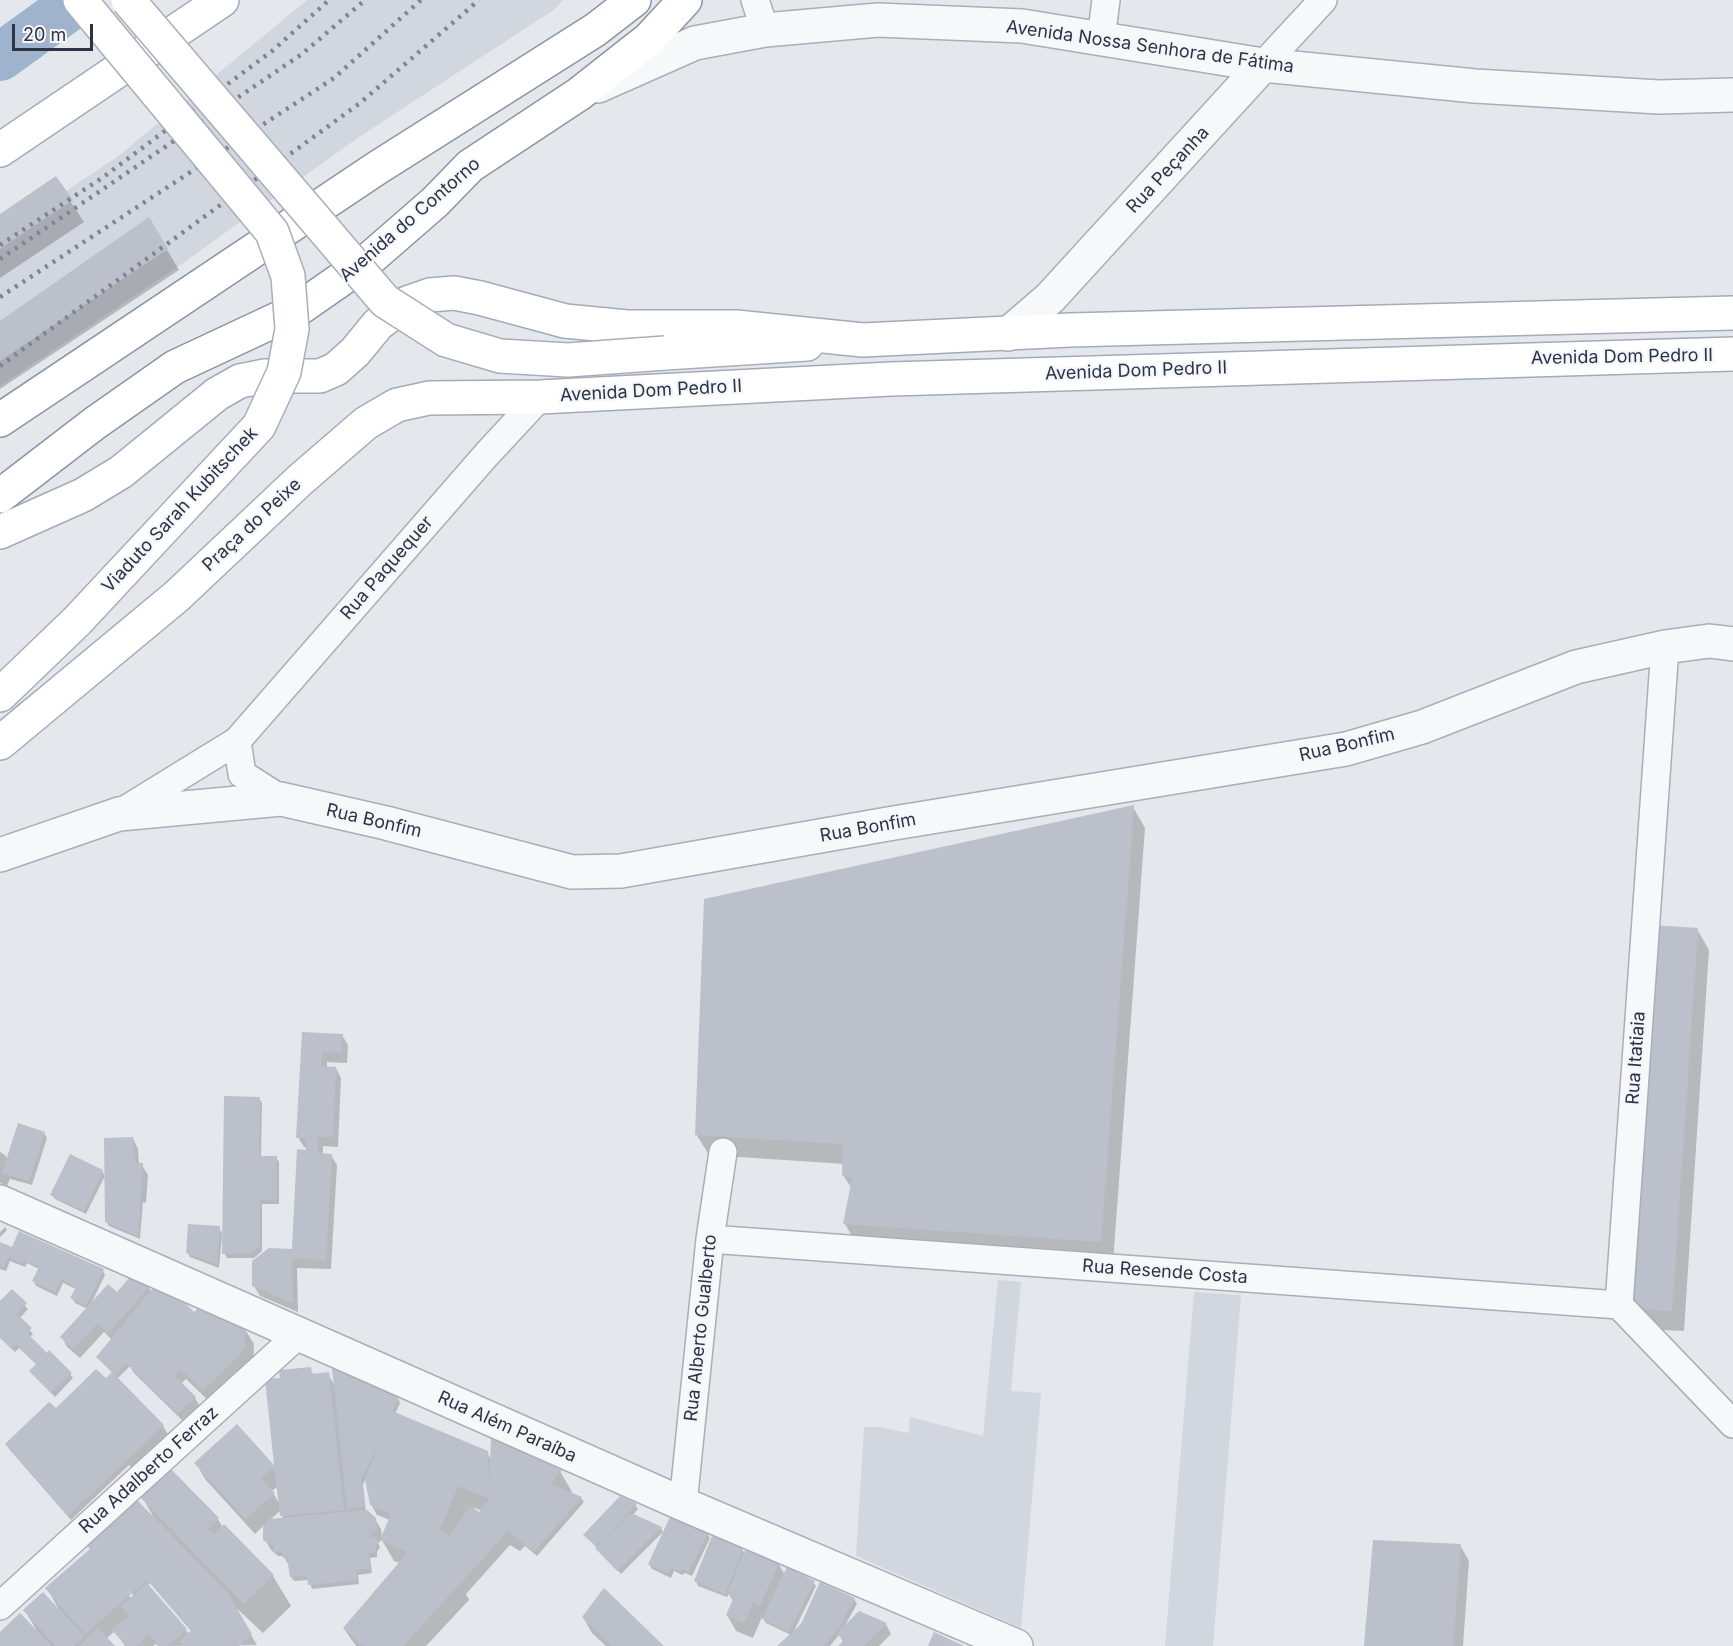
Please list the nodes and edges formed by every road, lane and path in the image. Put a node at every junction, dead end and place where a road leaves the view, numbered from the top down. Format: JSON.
{"nodes":[{"id":1,"x":80,"y":0,"type":"edge"},
{"id":2,"x":126,"y":0,"type":"edge"},
{"id":3,"x":634,"y":0,"type":"edge"},
{"id":4,"x":686,"y":0,"type":"edge"},
{"id":5,"x":1106,"y":0,"type":"edge"},
{"id":6,"x":1323,"y":0,"type":"edge"},
{"id":7,"x":208,"y":6,"type":"edge"},
{"id":8,"x":760,"y":15,"type":"edge"},
{"id":9,"x":1101,"y":39,"type":"junction"},
{"id":10,"x":1263,"y":65,"type":"junction"},
{"id":11,"x":579,"y":94,"type":"junction"},
{"id":12,"x":1733,"y":94,"type":"edge"},
{"id":13,"x":174,"y":112,"type":"junction"},
{"id":14,"x":0,"y":150,"type":"edge"},
{"id":15,"x":1733,"y":313,"type":"edge"},
{"id":16,"x":1008,"y":334,"type":"junction"},
{"id":17,"x":863,"y":340,"type":"junction"},
{"id":18,"x":1733,"y":354,"type":"edge"},
{"id":19,"x":540,"y":397,"type":"junction"},
{"id":20,"x":0,"y":420,"type":"edge"},
{"id":21,"x":0,"y":496,"type":"edge"},
{"id":22,"x":0,"y":532,"type":"edge"},
{"id":23,"x":1733,"y":644,"type":"edge"},
{"id":24,"x":1665,"y":647,"type":"junction"},
{"id":25,"x":0,"y":696,"type":"edge"},
{"id":26,"x":237,"y":741,"type":"junction"},
{"id":27,"x":0,"y":743,"type":"edge"},
{"id":28,"x":281,"y":799,"type":"junction"},
{"id":29,"x":119,"y":814,"type":"junction"},
{"id":30,"x":0,"y":855,"type":"edge"},
{"id":31,"x":723,"y":1152,"type":"dead end"},
{"id":32,"x":0,"y":1202,"type":"edge"},
{"id":33,"x":710,"y":1239,"type":"junction"},
{"id":34,"x":1619,"y":1305,"type":"junction"},
{"id":35,"x":298,"y":1335,"type":"junction"},
{"id":36,"x":1733,"y":1424,"type":"edge"},
{"id":37,"x":682,"y":1504,"type":"junction"},
{"id":38,"x":0,"y":1606,"type":"edge"},
{"id":39,"x":1016,"y":1646,"type":"edge"}],
"edges":[{"from":1,"to":13,"type":"main road","name":"Viaduto Sarah Kubitschek","bridge":true},
{"from":2,"to":13,"type":"main road","bridge":true},
{"from":2,"to":17,"type":"main road","name":"Avenida Dom Pedro II","bridge":true},
{"from":3,"to":20,"type":"main road"},
{"from":4,"to":11,"type":"main road","name":"Avenida do Contorno"},
{"from":5,"to":9,"type":"street"},
{"from":6,"to":10,"type":"street","name":"Rua Peçanha"},
{"from":7,"to":14,"type":"main road"},
{"from":8,"to":9,"type":"street","name":"Avenida Nossa Senhora de Fátima"},
{"from":8,"to":11,"type":"street","name":"Avenida Nossa Senhora de Fátima"},
{"from":9,"to":10,"type":"street","name":"Avenida Nossa Senhora de Fátima"},
{"from":10,"to":12,"type":"street","name":"Avenida Nossa Senhora de Fátima"},
{"from":10,"to":16,"type":"street","name":"Rua Peçanha"},
{"from":11,"to":21,"type":"main road","name":"Avenida do Contorno"},
{"from":13,"to":25,"type":"main road","name":"Viaduto Sarah Kubitschek","bridge":true},
{"from":15,"to":16,"type":"main road","name":"Avenida Dom Pedro II"},
{"from":16,"to":17,"type":"main road","name":"Avenida Dom Pedro II"},
{"from":17,"to":22,"type":"main road"},
{"from":18,"to":19,"type":"main road","name":"Avenida Dom Pedro II"},
{"from":19,"to":26,"type":"street","name":"Rua Paquequer"},
{"from":19,"to":27,"type":"main road","name":"Praça do Peixe"},
{"from":23,"to":24,"type":"street","name":"Rua Bonfim"},
{"from":24,"to":28,"type":"street","name":"Rua Bonfim"},
{"from":24,"to":34,"type":"street","name":"Rua Itatiaia"},
{"from":26,"to":28,"type":"street"},
{"from":26,"to":29,"type":"street","name":"Rua Paquequer"},
{"from":28,"to":29,"type":"street","name":"Rua Bonfim"},
{"from":29,"to":30,"type":"street","name":"Rua Bonfim"},
{"from":31,"to":33,"type":"street","name":"Rua Alberto Gualberto"},
{"from":32,"to":35,"type":"street","name":"Rua Além Paraíba"},
{"from":33,"to":34,"type":"street","name":"Rua Resende Costa"},
{"from":33,"to":37,"type":"street","name":"Rua Alberto Gualberto"},
{"from":34,"to":36,"type":"street"},
{"from":35,"to":37,"type":"street","name":"Rua Além Paraíba"},
{"from":35,"to":38,"type":"street","name":"Rua Adalberto Ferraz"},
{"from":37,"to":39,"type":"street","name":"Rua Além Paraíba"}]}
